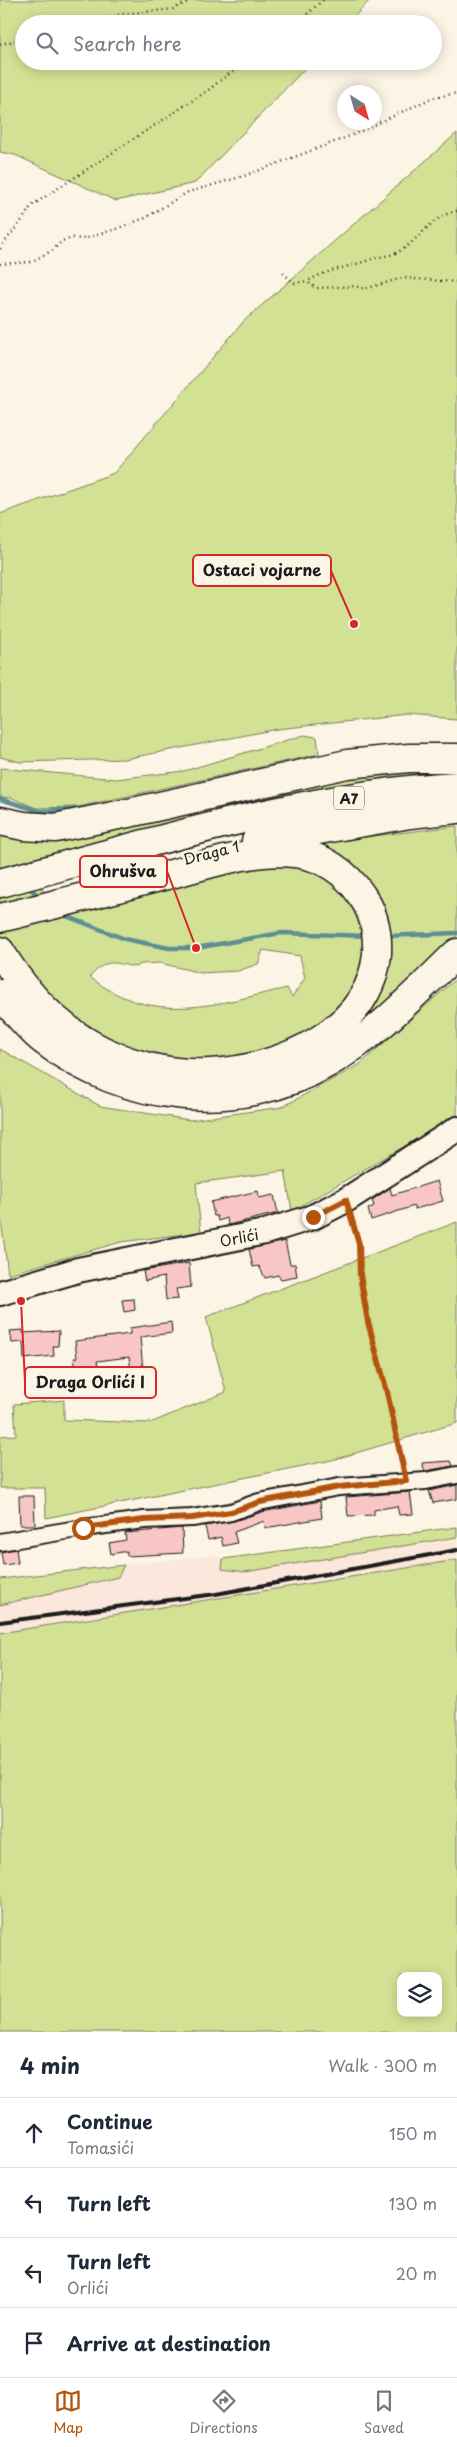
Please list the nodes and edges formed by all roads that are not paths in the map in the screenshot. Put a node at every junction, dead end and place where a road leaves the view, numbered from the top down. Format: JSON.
{"nodes":[{"id":1,"x":457,"y":758,"type":"edge"},
{"id":2,"x":457,"y":786,"type":"edge"},
{"id":3,"x":457,"y":809,"type":"edge"},
{"id":4,"x":0,"y":821,"type":"edge"},
{"id":5,"x":247,"y":839,"type":"junction"},
{"id":6,"x":0,"y":883,"type":"edge"},
{"id":7,"x":0,"y":907,"type":"edge"},
{"id":8,"x":0,"y":918,"type":"edge"},
{"id":9,"x":0,"y":951,"type":"edge"},
{"id":10,"x":457,"y":952,"type":"edge"},
{"id":11,"x":0,"y":994,"type":"edge"},
{"id":12,"x":321,"y":1053,"type":"junction"},
{"id":13,"x":457,"y":1129,"type":"edge"},
{"id":14,"x":0,"y":1294,"type":"edge"},
{"id":15,"x":457,"y":1475,"type":"edge"},
{"id":16,"x":0,"y":1542,"type":"edge"}],
"edges":[{"from":1,"to":4,"type":"highway"},
{"from":2,"to":5,"type":"highway","number":"A7"},
{"from":3,"to":5,"type":"highway","number":"A7"},
{"from":5,"to":6,"type":"highway","name":"Draga 1","number":"A7"},
{"from":5,"to":7,"type":"highway","name":"Draga 1","number":"A7"},
{"from":5,"to":8,"type":"highway"},
{"from":5,"to":12,"type":"highway"},
{"from":9,"to":12,"type":"highway"},
{"from":10,"to":12,"type":"highway"},
{"from":11,"to":12,"type":"highway"},
{"from":13,"to":14,"type":"street","name":"Orlići"},
{"from":15,"to":16,"type":"street"}]}
